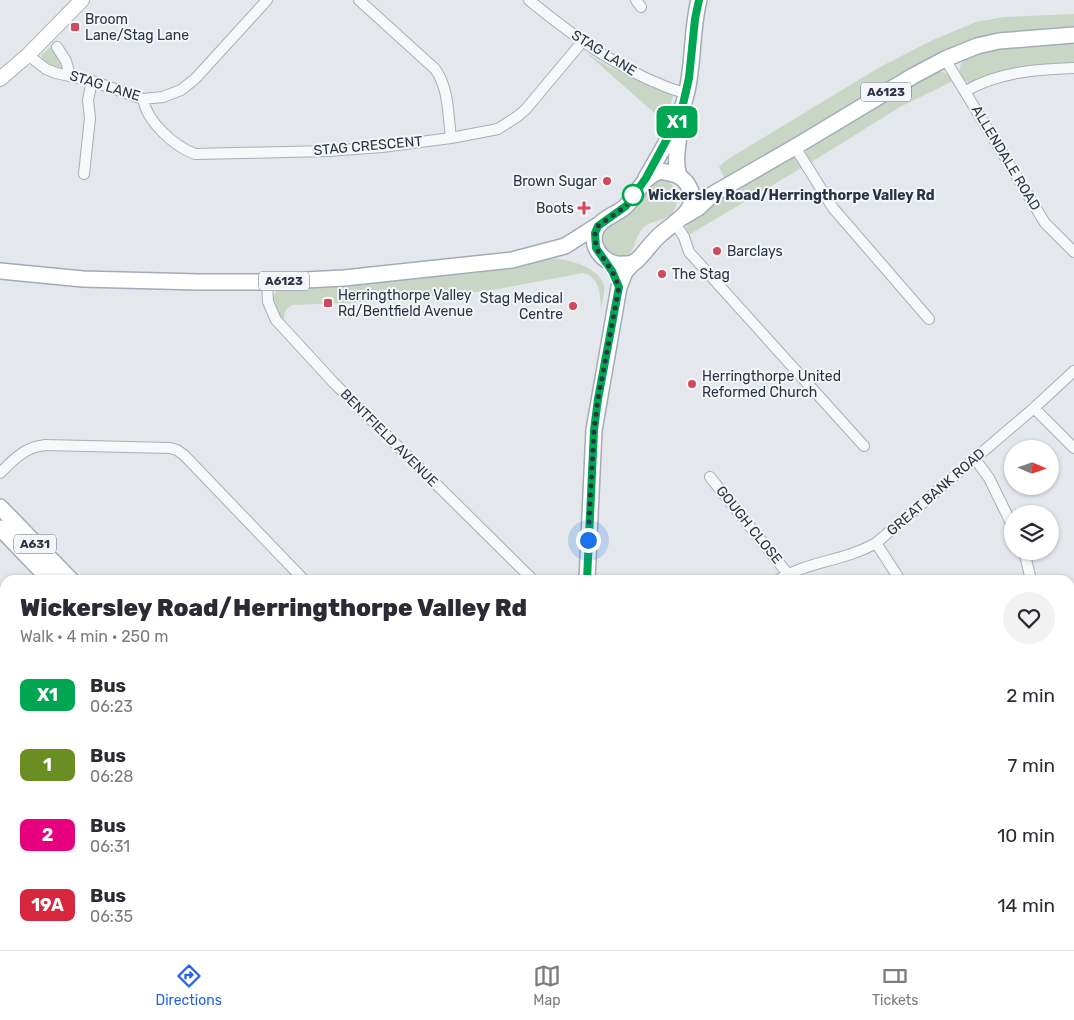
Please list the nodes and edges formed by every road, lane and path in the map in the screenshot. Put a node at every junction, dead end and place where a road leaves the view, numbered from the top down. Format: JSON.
{"nodes":[{"id":1,"x":82,"y":0,"type":"edge"},
{"id":2,"x":267,"y":0,"type":"edge"},
{"id":3,"x":359,"y":0,"type":"edge"},
{"id":4,"x":530,"y":0,"type":"edge"},
{"id":5,"x":698,"y":0,"type":"edge"},
{"id":6,"x":1074,"y":35,"type":"edge"},
{"id":7,"x":582,"y":42,"type":"junction"},
{"id":8,"x":57,"y":47,"type":"dead end"},
{"id":9,"x":28,"y":56,"type":"junction"},
{"id":10,"x":945,"y":59,"type":"junction"},
{"id":11,"x":1074,"y":68,"type":"edge"},
{"id":12,"x":70,"y":76,"type":"junction"},
{"id":13,"x":0,"y":79,"type":"edge"},
{"id":14,"x":92,"y":81,"type":"junction"},
{"id":15,"x":966,"y":91,"type":"junction"},
{"id":16,"x":687,"y":94,"type":"junction"},
{"id":17,"x":143,"y":99,"type":"junction"},
{"id":18,"x":681,"y":113,"type":"junction"},
{"id":19,"x":451,"y":138,"type":"junction"},
{"id":20,"x":795,"y":147,"type":"junction"},
{"id":21,"x":84,"y":174,"type":"dead end"},
{"id":22,"x":646,"y":178,"type":"junction"},
{"id":23,"x":683,"y":180,"type":"junction"},
{"id":24,"x":713,"y":194,"type":"junction"},
{"id":25,"x":678,"y":221,"type":"junction"},
{"id":26,"x":598,"y":226,"type":"junction"},
{"id":27,"x":565,"y":246,"type":"junction"},
{"id":28,"x":1074,"y":252,"type":"edge"},
{"id":29,"x":602,"y":257,"type":"junction"},
{"id":30,"x":634,"y":262,"type":"junction"},
{"id":31,"x":0,"y":271,"type":"edge"},
{"id":32,"x":267,"y":282,"type":"junction"},
{"id":33,"x":619,"y":287,"type":"junction"},
{"id":34,"x":929,"y":319,"type":"dead end"},
{"id":35,"x":1074,"y":371,"type":"edge"},
{"id":36,"x":1034,"y":408,"type":"junction"},
{"id":37,"x":864,"y":446,"type":"dead end"},
{"id":38,"x":1074,"y":448,"type":"edge"},
{"id":39,"x":974,"y":459,"type":"junction"},
{"id":40,"x":0,"y":473,"type":"edge"},
{"id":41,"x":710,"y":477,"type":"dead end"},
{"id":42,"x":0,"y":507,"type":"edge"},
{"id":43,"x":1004,"y":509,"type":"edge"},
{"id":44,"x":0,"y":528,"type":"edge"},
{"id":45,"x":876,"y":543,"type":"junction"},
{"id":46,"x":1026,"y":560,"type":"edge"},
{"id":47,"x":788,"y":574,"type":"joint"},
{"id":48,"x":45,"y":575,"type":"edge"},
{"id":49,"x":65,"y":575,"type":"edge"},
{"id":50,"x":299,"y":575,"type":"edge"},
{"id":51,"x":528,"y":575,"type":"edge"},
{"id":52,"x":587,"y":575,"type":"edge"},
{"id":53,"x":897,"y":575,"type":"edge"},
{"id":54,"x":1030,"y":575,"type":"edge"}],
"edges":[{"from":1,"to":9,"type":"main road"},
{"from":2,"to":17,"type":"street","name":"STAG LANE"},
{"from":3,"to":19,"type":"street"},
{"from":4,"to":7,"type":"street","name":"STAG LANE"},
{"from":5,"to":16,"type":"main road"},
{"from":6,"to":10,"type":"main road","number":"A6123"},
{"from":7,"to":16,"type":"street","name":"STAG LANE"},
{"from":7,"to":19,"type":"street","name":"STAG CRESCENT"},
{"from":8,"to":12,"type":"street"},
{"from":9,"to":12,"type":"street","name":"STAG LANE"},
{"from":9,"to":13,"type":"main road"},
{"from":10,"to":15,"type":"street","name":"ALLENDALE ROAD"},
{"from":10,"to":20,"type":"main road","number":"A6123"},
{"from":11,"to":15,"type":"street"},
{"from":12,"to":14,"type":"street","name":"STAG LANE"},
{"from":14,"to":17,"type":"street","name":"STAG LANE"},
{"from":14,"to":21,"type":"street"},
{"from":15,"to":28,"type":"street","name":"ALLENDALE ROAD"},
{"from":16,"to":18,"type":"main road"},
{"from":17,"to":19,"type":"street","name":"STAG CRESCENT"},
{"from":18,"to":22,"type":"main road"},
{"from":18,"to":23,"type":"main road"},
{"from":20,"to":24,"type":"main road","number":"A6123"},
{"from":20,"to":34,"type":"street"},
{"from":22,"to":23,"type":"main road"},
{"from":22,"to":26,"type":"main road"},
{"from":23,"to":24,"type":"main road"},
{"from":23,"to":25,"type":"main road"},
{"from":24,"to":25,"type":"main road","number":"A6123"},
{"from":25,"to":30,"type":"main road"},
{"from":25,"to":37,"type":"street"},
{"from":26,"to":27,"type":"main road","number":"A6123"},
{"from":26,"to":29,"type":"main road"},
{"from":27,"to":29,"type":"main road","number":"A6123"},
{"from":27,"to":32,"type":"main road","number":"A6123"},
{"from":29,"to":30,"type":"main road"},
{"from":29,"to":33,"type":"main road"},
{"from":30,"to":33,"type":"main road"},
{"from":31,"to":32,"type":"main road","number":"A6123"},
{"from":32,"to":51,"type":"street","name":"BENTFIELD AVENUE"},
{"from":33,"to":52,"type":"main road"},
{"from":35,"to":36,"type":"street","name":"GREAT BANK ROAD"},
{"from":36,"to":38,"type":"street"},
{"from":36,"to":39,"type":"street","name":"GREAT BANK ROAD"},
{"from":39,"to":43,"type":"street"},
{"from":39,"to":45,"type":"street","name":"GREAT BANK ROAD"},
{"from":40,"to":50,"type":"street"},
{"from":41,"to":47,"type":"street","name":"GOUGH CLOSE"},
{"from":42,"to":49,"type":"main road","number":"A631"},
{"from":44,"to":48,"type":"main road","number":"A631"},
{"from":45,"to":47,"type":"street","name":"GREAT BANK ROAD"},
{"from":45,"to":53,"type":"street"},
{"from":46,"to":54,"type":"street"}]}
